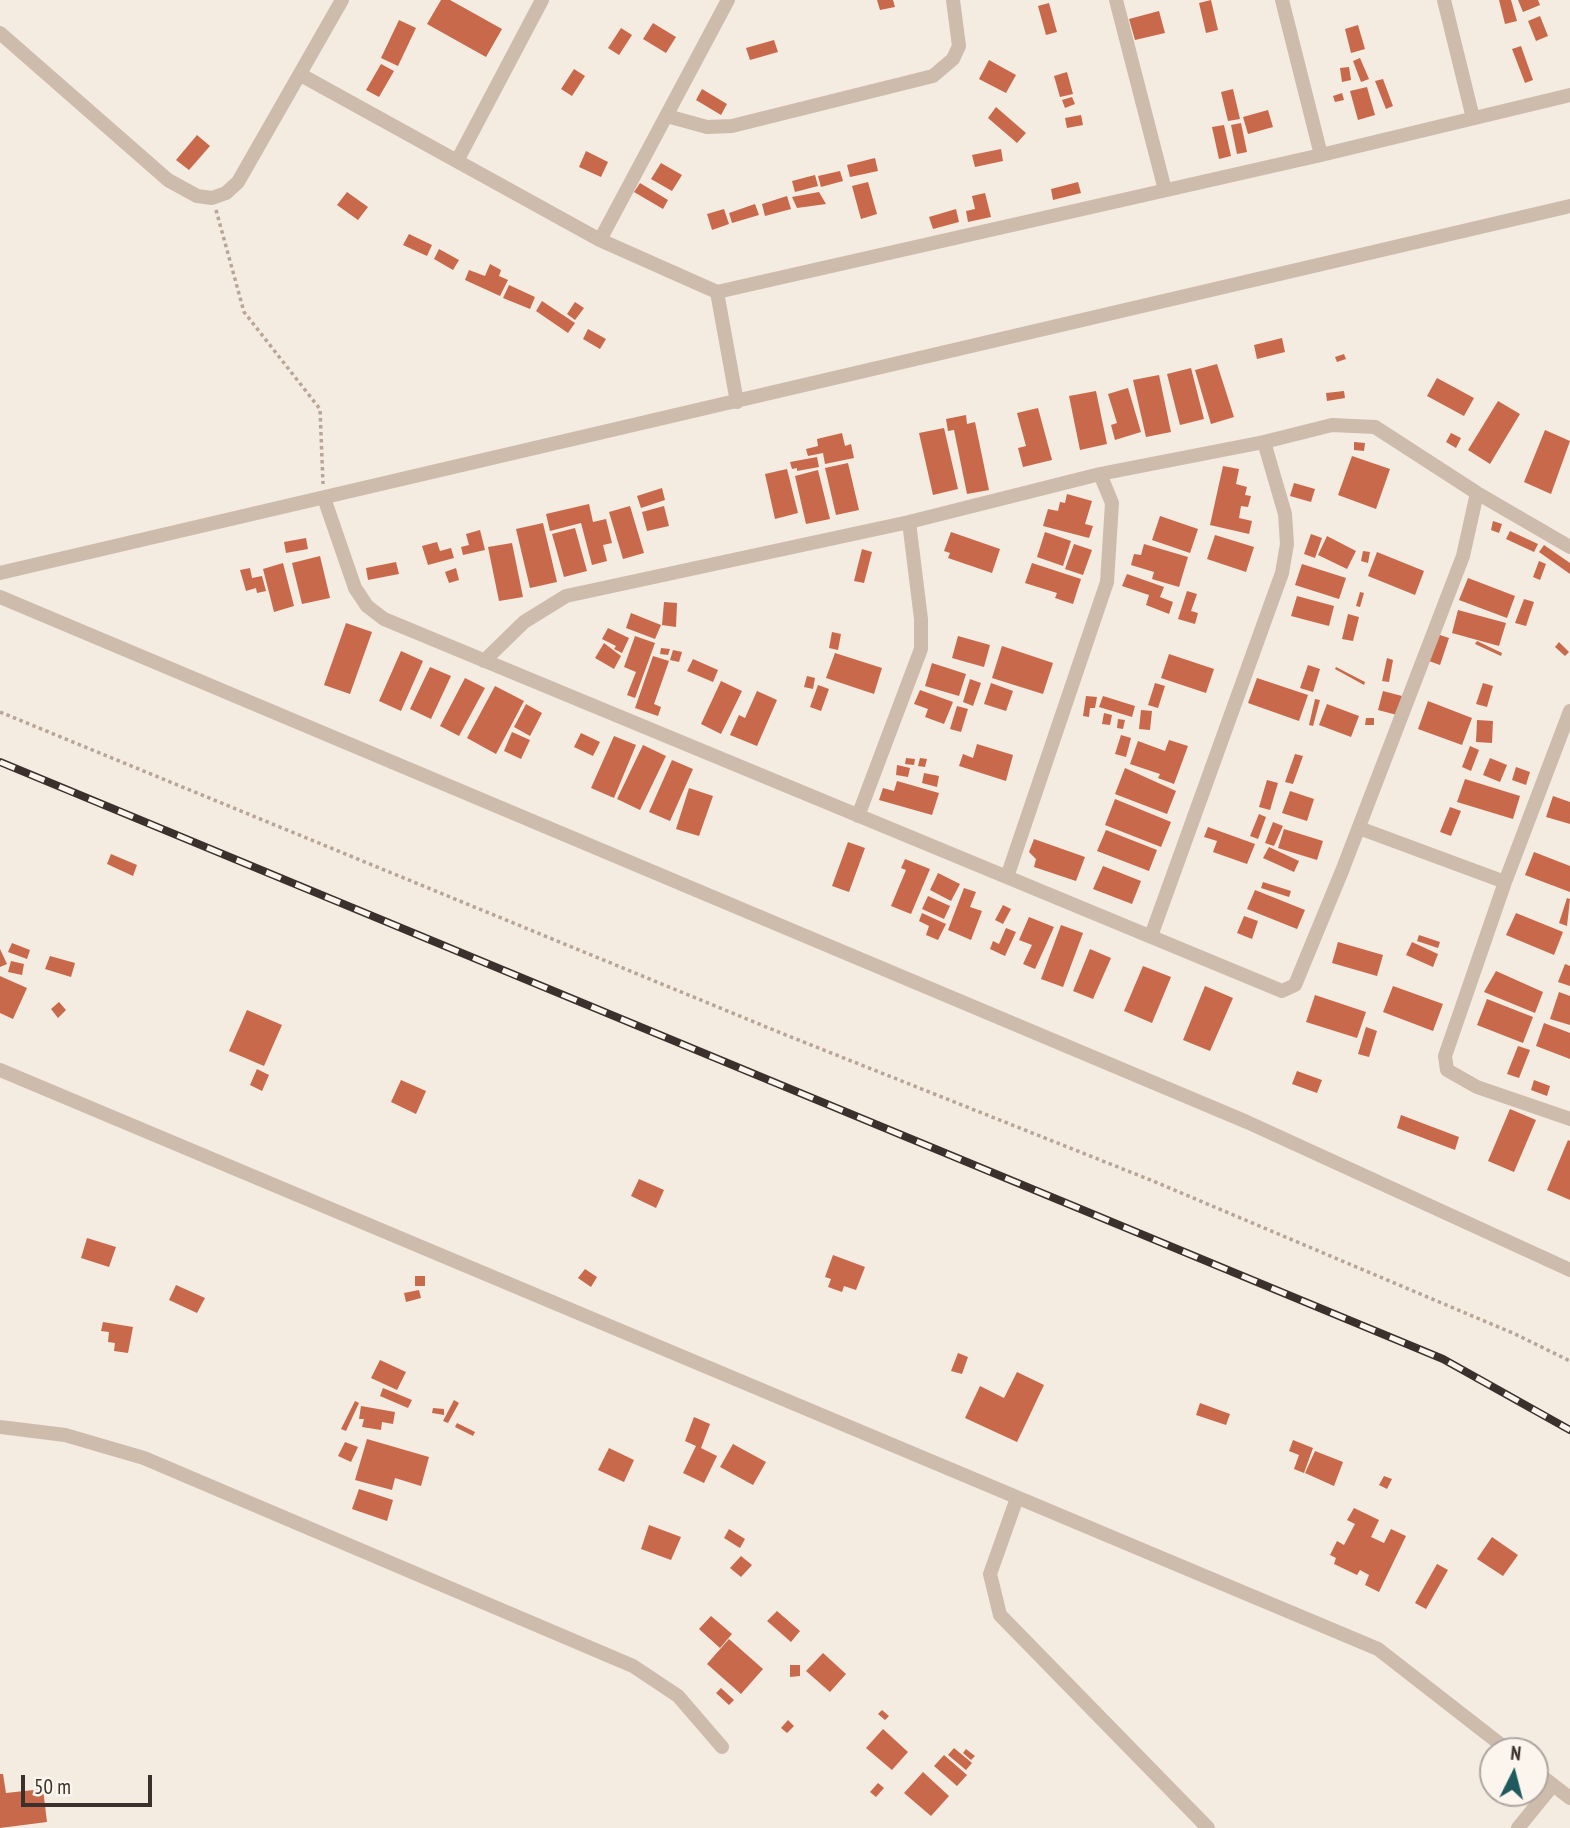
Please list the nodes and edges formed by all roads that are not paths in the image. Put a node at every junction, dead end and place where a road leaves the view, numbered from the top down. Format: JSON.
{"nodes":[{"id":1,"x":342,"y":0,"type":"edge"},
{"id":2,"x":542,"y":0,"type":"edge"},
{"id":3,"x":728,"y":0,"type":"edge"},
{"id":4,"x":953,"y":0,"type":"edge"},
{"id":5,"x":1116,"y":0,"type":"edge"},
{"id":6,"x":1282,"y":0,"type":"edge"},
{"id":7,"x":1444,"y":0,"type":"edge"},
{"id":8,"x":0,"y":33,"type":"edge"},
{"id":9,"x":301,"y":75,"type":"junction"},
{"id":10,"x":1570,"y":95,"type":"edge"},
{"id":11,"x":667,"y":116,"type":"junction"},
{"id":12,"x":1473,"y":118,"type":"junction"},
{"id":13,"x":1321,"y":155,"type":"junction"},
{"id":14,"x":457,"y":161,"type":"junction"},
{"id":15,"x":1165,"y":190,"type":"junction"},
{"id":16,"x":1570,"y":206,"type":"edge"},
{"id":17,"x":600,"y":240,"type":"junction"},
{"id":18,"x":717,"y":292,"type":"junction"},
{"id":19,"x":737,"y":402,"type":"junction"},
{"id":20,"x":1264,"y":442,"type":"junction"},
{"id":21,"x":1100,"y":474,"type":"junction"},
{"id":22,"x":1477,"y":494,"type":"junction"},
{"id":23,"x":324,"y":498,"type":"junction"},
{"id":24,"x":909,"y":522,"type":"junction"},
{"id":25,"x":1570,"y":547,"type":"edge"},
{"id":26,"x":0,"y":573,"type":"edge"},
{"id":27,"x":0,"y":597,"type":"edge"},
{"id":28,"x":484,"y":661,"type":"junction"},
{"id":29,"x":1570,"y":711,"type":"edge"},
{"id":30,"x":858,"y":816,"type":"junction"},
{"id":31,"x":1359,"y":828,"type":"junction"},
{"id":32,"x":1007,"y":877,"type":"junction"},
{"id":33,"x":1505,"y":882,"type":"junction"},
{"id":34,"x":1151,"y":936,"type":"junction"},
{"id":35,"x":0,"y":1070,"type":"edge"},
{"id":36,"x":1570,"y":1119,"type":"edge"},
{"id":37,"x":1570,"y":1270,"type":"edge"},
{"id":38,"x":0,"y":1427,"type":"edge"},
{"id":39,"x":1017,"y":1498,"type":"junction"},
{"id":40,"x":1491,"y":1737,"type":"edge"},
{"id":41,"x":722,"y":1747,"type":"dead end"},
{"id":42,"x":1549,"y":1782,"type":"edge"},
{"id":43,"x":1553,"y":1785,"type":"junction"},
{"id":44,"x":1570,"y":1798,"type":"edge"},
{"id":45,"x":1208,"y":1828,"type":"edge"},
{"id":46,"x":1518,"y":1828,"type":"edge"}],
"edges":[{"from":1,"to":9,"type":"street"},
{"from":2,"to":14,"type":"street"},
{"from":3,"to":11,"type":"street"},
{"from":4,"to":11,"type":"street"},
{"from":5,"to":15,"type":"street"},
{"from":6,"to":13,"type":"street"},
{"from":7,"to":12,"type":"street"},
{"from":8,"to":9,"type":"street"},
{"from":9,"to":14,"type":"street"},
{"from":10,"to":12,"type":"street"},
{"from":11,"to":17,"type":"street"},
{"from":12,"to":13,"type":"street"},
{"from":13,"to":15,"type":"street"},
{"from":14,"to":17,"type":"street"},
{"from":15,"to":18,"type":"street"},
{"from":16,"to":19,"type":"street"},
{"from":17,"to":18,"type":"street"},
{"from":18,"to":19,"type":"street"},
{"from":19,"to":23,"type":"street"},
{"from":20,"to":21,"type":"street"},
{"from":20,"to":22,"type":"street"},
{"from":20,"to":34,"type":"street"},
{"from":21,"to":24,"type":"street"},
{"from":21,"to":32,"type":"street"},
{"from":22,"to":25,"type":"street"},
{"from":22,"to":31,"type":"street"},
{"from":23,"to":26,"type":"street"},
{"from":23,"to":28,"type":"street"},
{"from":24,"to":28,"type":"street"},
{"from":24,"to":30,"type":"street"},
{"from":27,"to":37,"type":"street"},
{"from":28,"to":30,"type":"street"},
{"from":29,"to":33,"type":"street"},
{"from":30,"to":32,"type":"street"},
{"from":31,"to":33,"type":"street"},
{"from":31,"to":34,"type":"street"},
{"from":32,"to":34,"type":"street"},
{"from":33,"to":36,"type":"street"},
{"from":35,"to":39,"type":"street"},
{"from":38,"to":41,"type":"street"},
{"from":39,"to":40,"type":"street"},
{"from":39,"to":45,"type":"street"},
{"from":42,"to":43,"type":"street"},
{"from":43,"to":44,"type":"street"},
{"from":43,"to":46,"type":"street"}]}
